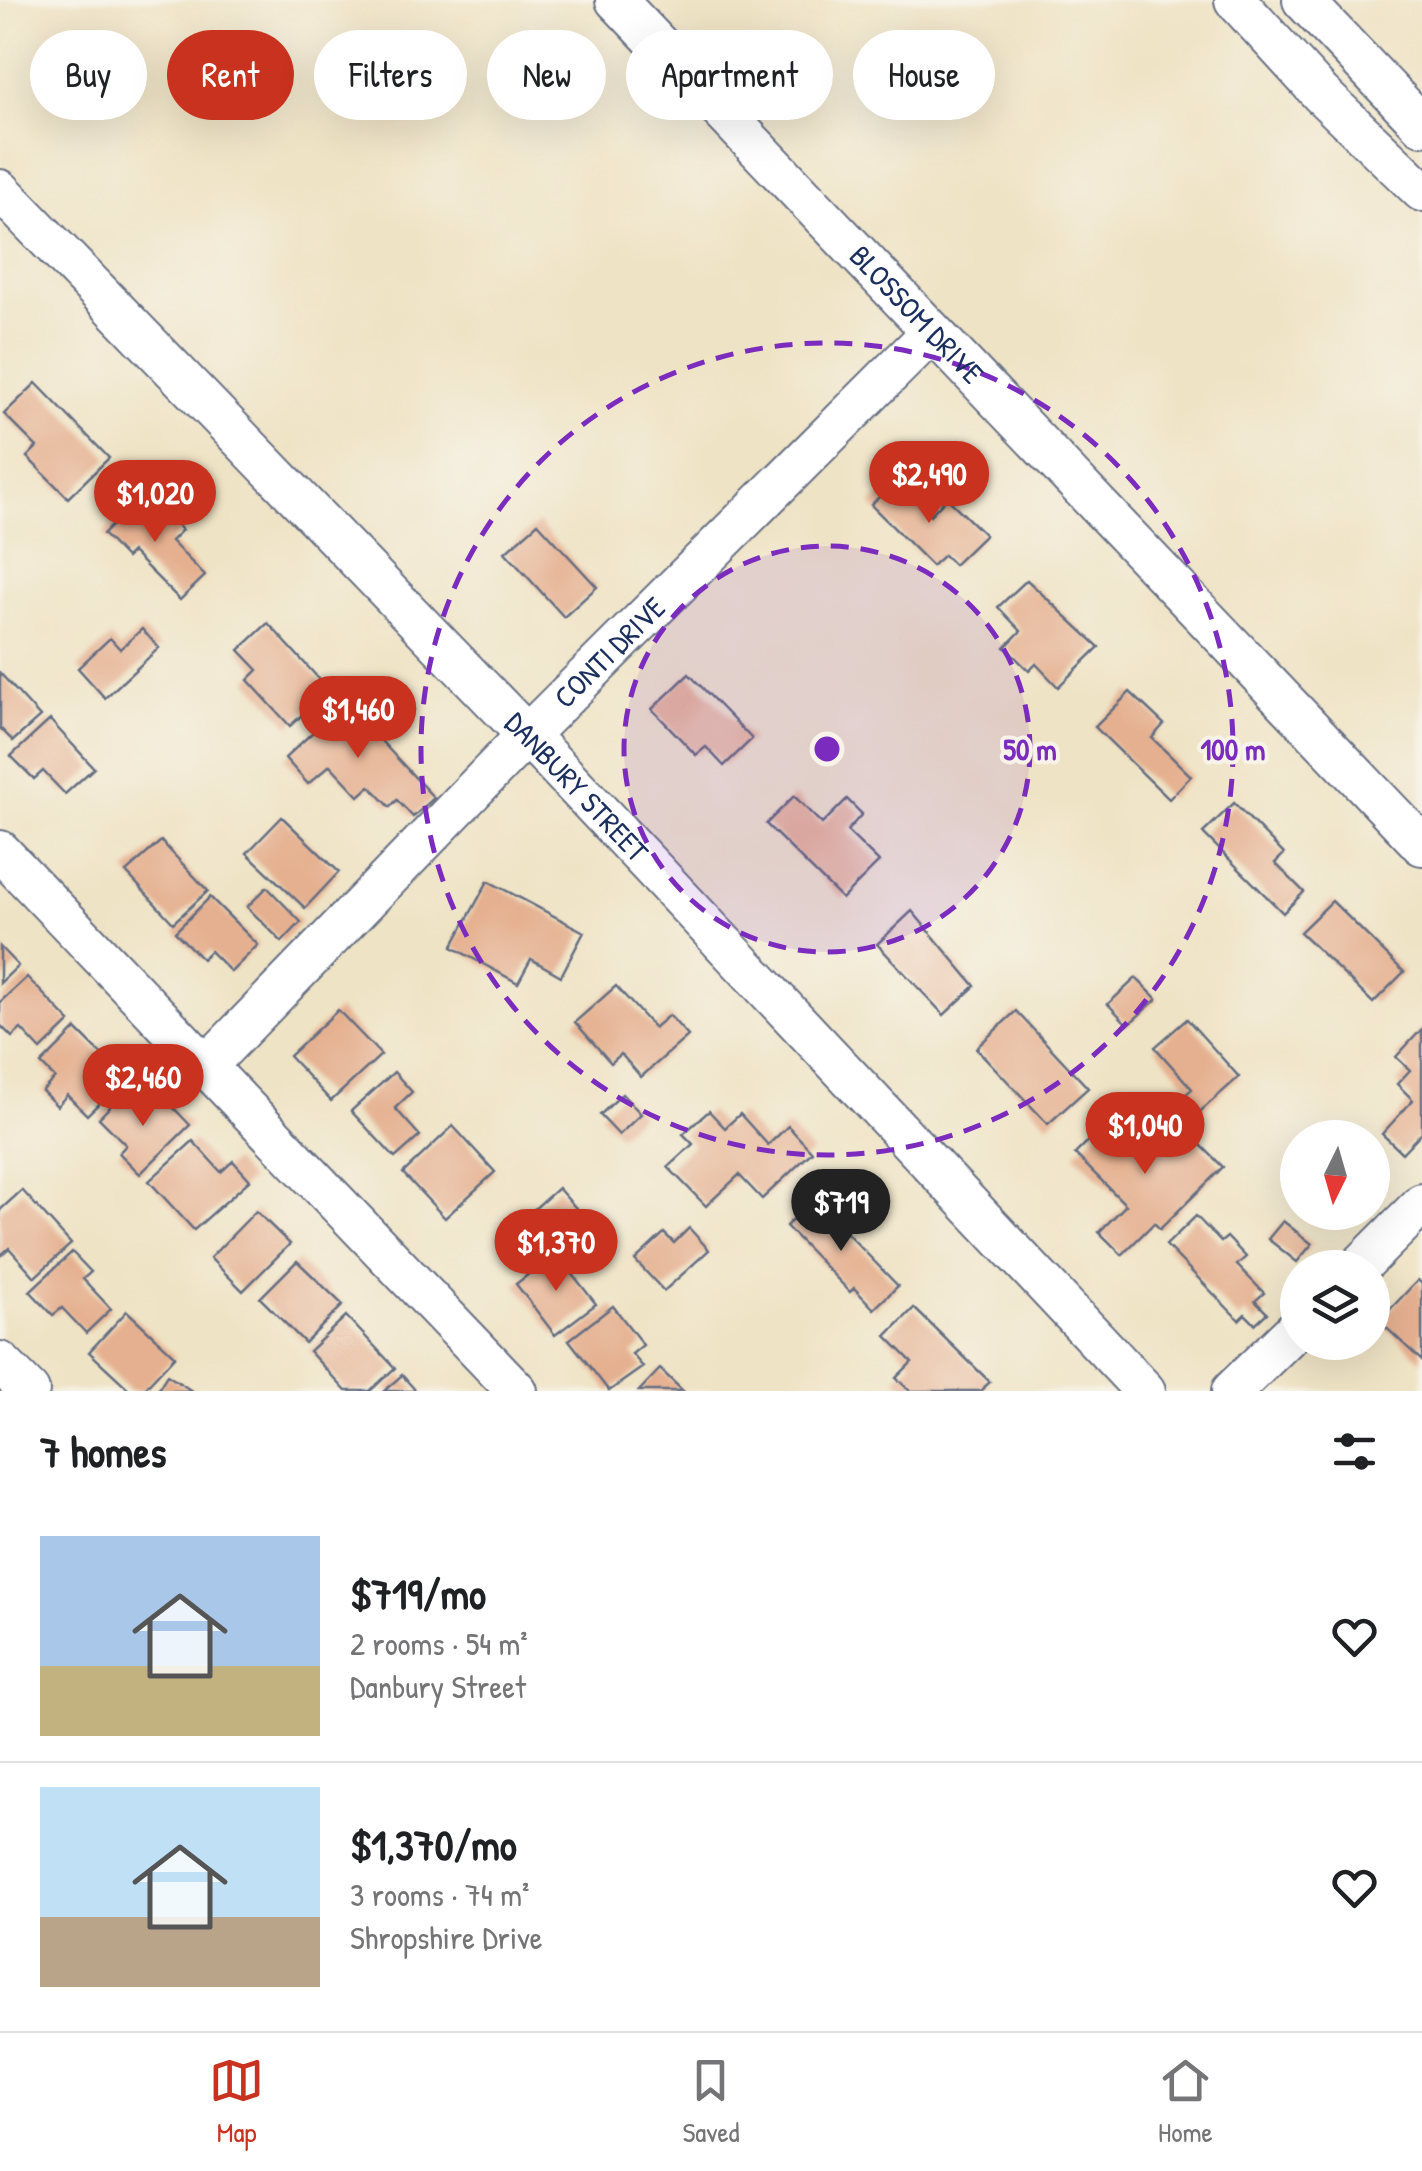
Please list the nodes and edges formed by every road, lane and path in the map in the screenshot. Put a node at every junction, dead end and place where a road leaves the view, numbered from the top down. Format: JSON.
{"nodes":[{"id":1,"x":616,"y":0,"type":"edge"},
{"id":2,"x":1236,"y":0,"type":"edge"},
{"id":3,"x":1303,"y":0,"type":"edge"},
{"id":4,"x":1422,"y":125,"type":"edge"},
{"id":5,"x":0,"y":190,"type":"edge"},
{"id":6,"x":1422,"y":191,"type":"edge"},
{"id":7,"x":932,"y":332,"type":"junction"},
{"id":8,"x":527,"y":735,"type":"junction"},
{"id":9,"x":1422,"y":845,"type":"edge"},
{"id":10,"x":0,"y":851,"type":"edge"},
{"id":11,"x":208,"y":1064,"type":"junction"},
{"id":12,"x":1422,"y":1204,"type":"edge"},
{"id":13,"x":1376,"y":1250,"type":"edge"},
{"id":14,"x":1280,"y":1344,"type":"edge"},
{"id":15,"x":0,"y":1362,"type":"edge"},
{"id":16,"x":29,"y":1391,"type":"edge"},
{"id":17,"x":518,"y":1391,"type":"edge"},
{"id":18,"x":1145,"y":1391,"type":"edge"},
{"id":19,"x":1232,"y":1391,"type":"edge"}],
"edges":[{"from":1,"to":7,"type":"street","name":"BLOSSOM DRIVE"},
{"from":2,"to":6,"type":"street"},
{"from":3,"to":4,"type":"street"},
{"from":5,"to":8,"type":"street","name":"DANBURY STREET"},
{"from":7,"to":8,"type":"street","name":"CONTI DRIVE"},
{"from":7,"to":9,"type":"street","name":"BLOSSOM DRIVE"},
{"from":8,"to":11,"type":"street","name":"CONTI DRIVE"},
{"from":8,"to":18,"type":"street","name":"DANBURY STREET"},
{"from":10,"to":11,"type":"street"},
{"from":11,"to":17,"type":"street"},
{"from":12,"to":13,"type":"street"},
{"from":14,"to":19,"type":"street"},
{"from":15,"to":16,"type":"street"}]}
